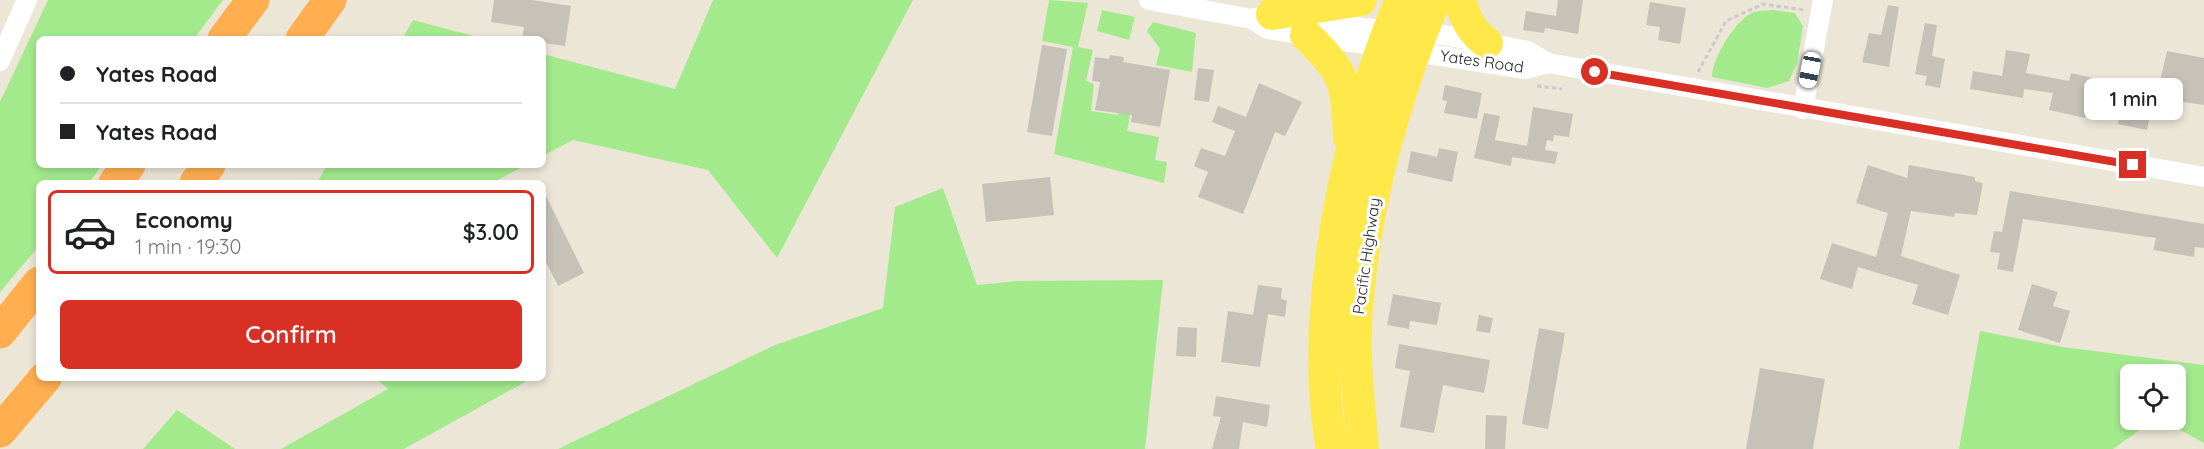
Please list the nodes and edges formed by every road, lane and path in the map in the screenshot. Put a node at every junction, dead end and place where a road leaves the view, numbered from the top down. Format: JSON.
{"nodes":[{"id":1,"x":27,"y":0,"type":"edge"},
{"id":2,"x":253,"y":0,"type":"edge"},
{"id":3,"x":330,"y":0,"type":"edge"},
{"id":4,"x":1149,"y":0,"type":"edge"},
{"id":5,"x":1362,"y":0,"type":"edge"},
{"id":6,"x":1401,"y":0,"type":"edge"},
{"id":7,"x":1435,"y":0,"type":"edge"},
{"id":8,"x":1460,"y":0,"type":"edge"},
{"id":9,"x":1822,"y":6,"type":"edge"},
{"id":10,"x":1262,"y":16,"type":"junction"},
{"id":11,"x":1306,"y":35,"type":"junction"},
{"id":12,"x":226,"y":36,"type":"edge"},
{"id":13,"x":304,"y":36,"type":"edge"},
{"id":14,"x":1386,"y":39,"type":"junction"},
{"id":15,"x":1418,"y":43,"type":"junction"},
{"id":16,"x":1487,"y":43,"type":"junction"},
{"id":17,"x":0,"y":62,"type":"edge"},
{"id":18,"x":1548,"y":63,"type":"junction"},
{"id":19,"x":1527,"y":85,"type":"dead end"},
{"id":20,"x":1689,"y":89,"type":"junction"},
{"id":21,"x":1562,"y":90,"type":"dead end"},
{"id":22,"x":1803,"y":109,"type":"junction"},
{"id":23,"x":1350,"y":159,"type":"junction"},
{"id":24,"x":127,"y":168,"type":"edge"},
{"id":25,"x":2204,"y":177,"type":"edge"},
{"id":26,"x":117,"y":180,"type":"edge"},
{"id":27,"x":36,"y":287,"type":"edge"},
{"id":28,"x":0,"y":332,"type":"edge"},
{"id":29,"x":42,"y":381,"type":"edge"},
{"id":30,"x":0,"y":431,"type":"edge"},
{"id":31,"x":1332,"y":449,"type":"edge"},
{"id":32,"x":1364,"y":449,"type":"edge"}],
"edges":[{"from":1,"to":17,"type":"street"},
{"from":2,"to":12,"type":"highway"},
{"from":3,"to":13,"type":"highway"},
{"from":4,"to":10,"type":"street"},
{"from":5,"to":10,"type":"main road"},
{"from":6,"to":14,"type":"main road","name":"Pacific Highway"},
{"from":7,"to":15,"type":"main road","name":"Pacific Highway"},
{"from":8,"to":16,"type":"main road"},
{"from":9,"to":20,"type":"path"},
{"from":9,"to":22,"type":"street"},
{"from":10,"to":11,"type":"street"},
{"from":10,"to":14,"type":"street"},
{"from":11,"to":14,"type":"street"},
{"from":11,"to":23,"type":"main road"},
{"from":14,"to":15,"type":"street"},
{"from":14,"to":23,"type":"main road","name":"Pacific Highway"},
{"from":15,"to":16,"type":"street","name":"Yates Road"},
{"from":15,"to":18,"type":"street","name":"Yates Road"},
{"from":15,"to":32,"type":"main road","name":"Pacific Highway"},
{"from":16,"to":18,"type":"street","name":"Yates Road"},
{"from":18,"to":20,"type":"street","name":"Yates Road"},
{"from":19,"to":21,"type":"path"},
{"from":20,"to":22,"type":"street","name":"Yates Road"},
{"from":22,"to":25,"type":"street","name":"Yates Road"},
{"from":23,"to":31,"type":"main road","name":"Pacific Highway"},
{"from":24,"to":26,"type":"highway"},
{"from":27,"to":28,"type":"highway"},
{"from":29,"to":30,"type":"highway"}]}
